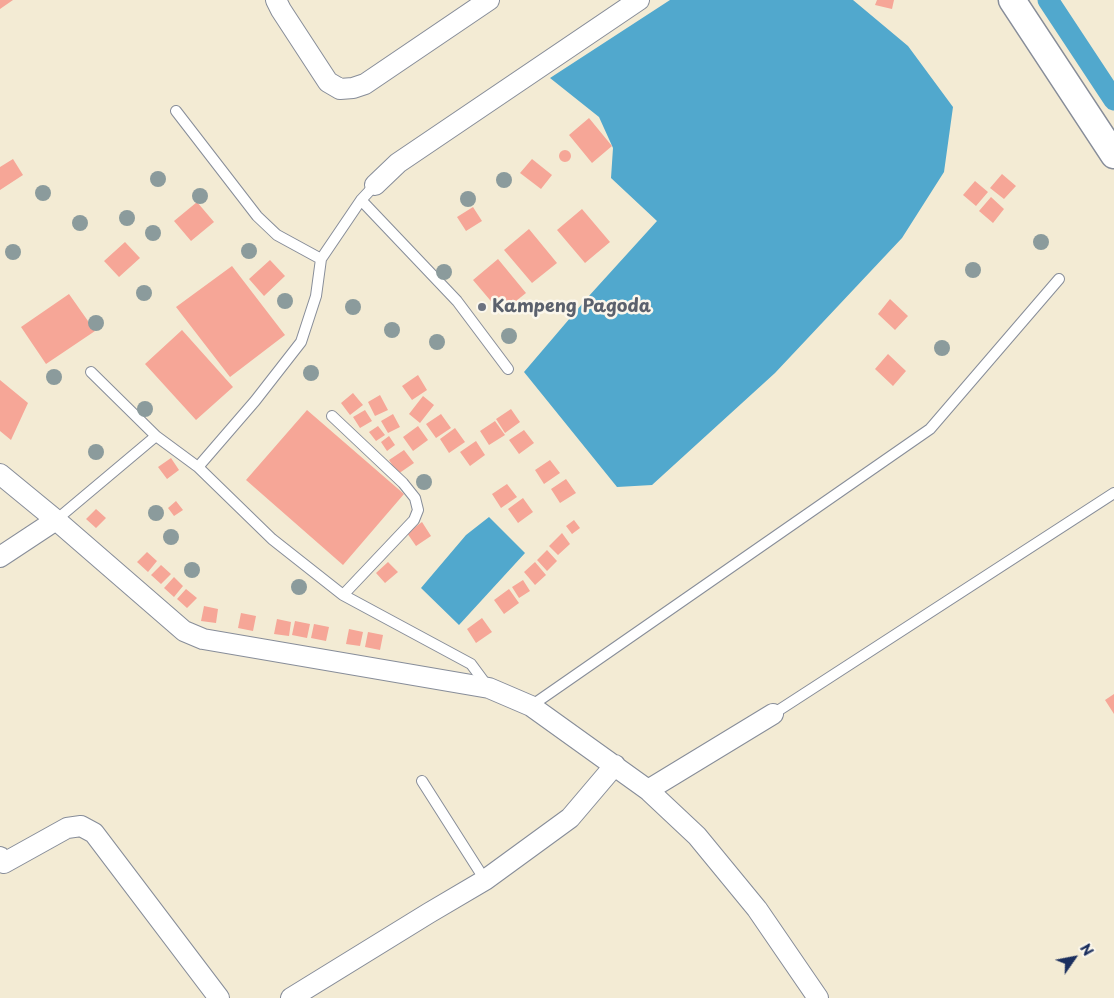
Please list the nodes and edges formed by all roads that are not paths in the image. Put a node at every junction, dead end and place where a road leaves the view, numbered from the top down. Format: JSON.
{"nodes":[{"id":1,"x":276,"y":0,"type":"edge"},
{"id":2,"x":489,"y":0,"type":"edge"},
{"id":3,"x":639,"y":0,"type":"edge"},
{"id":4,"x":1012,"y":0,"type":"edge"},
{"id":5,"x":176,"y":111,"type":"dead end"},
{"id":6,"x":1114,"y":155,"type":"edge"},
{"id":7,"x":375,"y":185,"type":"joint"},
{"id":8,"x":361,"y":200,"type":"junction"},
{"id":9,"x":320,"y":259,"type":"junction"},
{"id":10,"x":1060,"y":279,"type":"dead end"},
{"id":11,"x":508,"y":369,"type":"dead end"},
{"id":12,"x":91,"y":372,"type":"dead end"},
{"id":13,"x":332,"y":416,"type":"dead end"},
{"id":14,"x":156,"y":436,"type":"junction"},
{"id":15,"x":198,"y":466,"type":"junction"},
{"id":16,"x":0,"y":474,"type":"edge"},
{"id":17,"x":1114,"y":493,"type":"edge"},
{"id":18,"x":56,"y":520,"type":"junction"},
{"id":19,"x":0,"y":557,"type":"edge"},
{"id":20,"x":343,"y":595,"type":"junction"},
{"id":21,"x":488,"y":688,"type":"junction"},
{"id":22,"x":531,"y":706,"type":"junction"},
{"id":23,"x":773,"y":714,"type":"joint"},
{"id":24,"x":614,"y":766,"type":"junction"},
{"id":25,"x":422,"y":781,"type":"dead end"},
{"id":26,"x":648,"y":790,"type":"junction"},
{"id":27,"x":1,"y":863,"type":"edge"},
{"id":28,"x":485,"y":880,"type":"junction"},
{"id":29,"x":219,"y":998,"type":"edge"},
{"id":30,"x":291,"y":998,"type":"edge"},
{"id":31,"x":818,"y":998,"type":"edge"}],
"edges":[{"from":1,"to":2,"type":"street"},
{"from":3,"to":7,"type":"street"},
{"from":4,"to":6,"type":"street"},
{"from":5,"to":9,"type":"lane"},
{"from":7,"to":8,"type":"lane"},
{"from":8,"to":9,"type":"lane"},
{"from":8,"to":11,"type":"lane"},
{"from":9,"to":15,"type":"lane"},
{"from":10,"to":22,"type":"lane"},
{"from":12,"to":14,"type":"lane"},
{"from":13,"to":20,"type":"lane"},
{"from":14,"to":15,"type":"lane"},
{"from":14,"to":18,"type":"lane"},
{"from":15,"to":20,"type":"lane"},
{"from":16,"to":18,"type":"street"},
{"from":17,"to":23,"type":"lane"},
{"from":18,"to":19,"type":"street"},
{"from":18,"to":21,"type":"street"},
{"from":20,"to":21,"type":"lane"},
{"from":21,"to":22,"type":"street"},
{"from":22,"to":24,"type":"street"},
{"from":23,"to":26,"type":"street"},
{"from":24,"to":26,"type":"street"},
{"from":24,"to":28,"type":"street"},
{"from":25,"to":28,"type":"lane"},
{"from":26,"to":31,"type":"street"},
{"from":27,"to":29,"type":"street"},
{"from":28,"to":30,"type":"street"}]}
